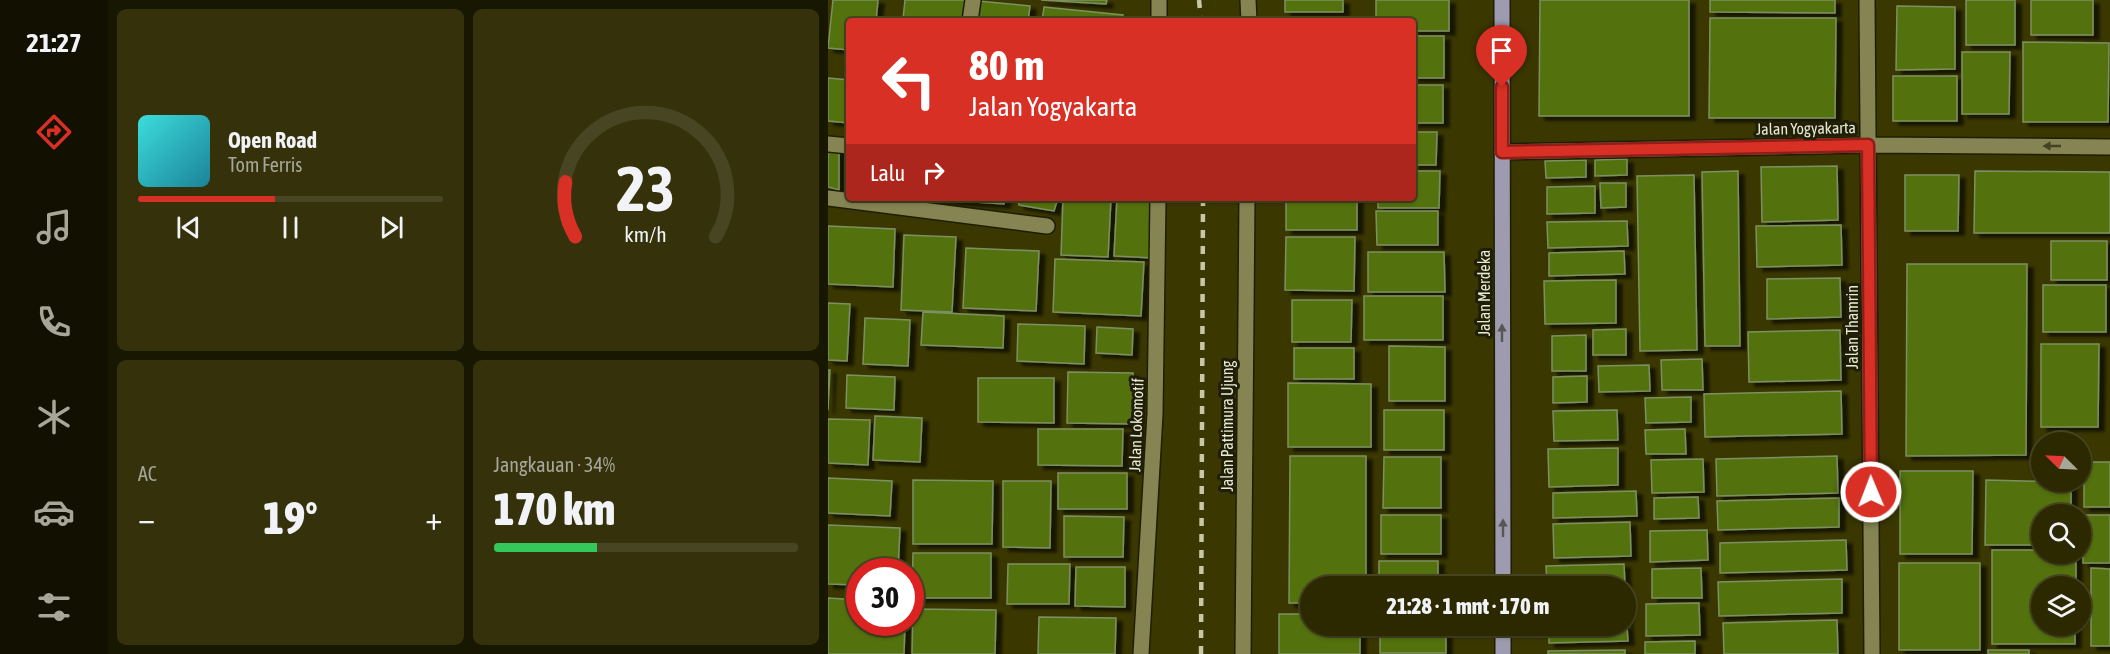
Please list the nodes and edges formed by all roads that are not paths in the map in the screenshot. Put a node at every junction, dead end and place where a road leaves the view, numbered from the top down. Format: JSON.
{"nodes":[{"id":1,"x":973,"y":0,"type":"edge"},
{"id":2,"x":1159,"y":0,"type":"edge"},
{"id":3,"x":1248,"y":0,"type":"edge"},
{"id":4,"x":1502,"y":0,"type":"edge"},
{"id":5,"x":1868,"y":0,"type":"edge"},
{"id":6,"x":970,"y":18,"type":"edge"},
{"id":7,"x":1159,"y":18,"type":"edge"},
{"id":8,"x":1249,"y":18,"type":"edge"},
{"id":9,"x":828,"y":144,"type":"edge"},
{"id":10,"x":1868,"y":145,"type":"junction"},
{"id":11,"x":846,"y":146,"type":"edge"},
{"id":12,"x":2110,"y":147,"type":"edge"},
{"id":13,"x":1502,"y":152,"type":"junction"},
{"id":14,"x":828,"y":198,"type":"edge"},
{"id":15,"x":846,"y":200,"type":"edge"},
{"id":16,"x":851,"y":201,"type":"edge"},
{"id":17,"x":1158,"y":201,"type":"edge"},
{"id":18,"x":1247,"y":201,"type":"edge"},
{"id":19,"x":1047,"y":226,"type":"dead end"},
{"id":20,"x":1503,"y":576,"type":"edge"},
{"id":21,"x":1503,"y":636,"type":"edge"},
{"id":22,"x":1141,"y":654,"type":"edge"},
{"id":23,"x":1244,"y":654,"type":"edge"},
{"id":24,"x":1503,"y":654,"type":"edge"},
{"id":25,"x":1872,"y":654,"type":"edge"}],
"edges":[{"from":1,"to":6,"type":"street"},
{"from":2,"to":7,"type":"street"},
{"from":3,"to":8,"type":"street"},
{"from":4,"to":13,"type":"main road","name":"Jalan Merdeka"},
{"from":5,"to":10,"type":"street","name":"Jalan Thamrin"},
{"from":9,"to":11,"type":"street"},
{"from":12,"to":10,"type":"street","name":"Jalan Yogyakarta","one_way":true},
{"from":10,"to":13,"type":"street","name":"Jalan Yogyakarta"},
{"from":10,"to":25,"type":"street","name":"Jalan Thamrin"},
{"from":20,"to":13,"type":"main road","name":"Jalan Merdeka","one_way":true},
{"from":14,"to":15,"type":"street"},
{"from":16,"to":19,"type":"street"},
{"from":17,"to":22,"type":"street","name":"Jalan Lokomotif"},
{"from":18,"to":23,"type":"street","name":"Jalan Pattimura Ujung"},
{"from":21,"to":24,"type":"main road"}]}
